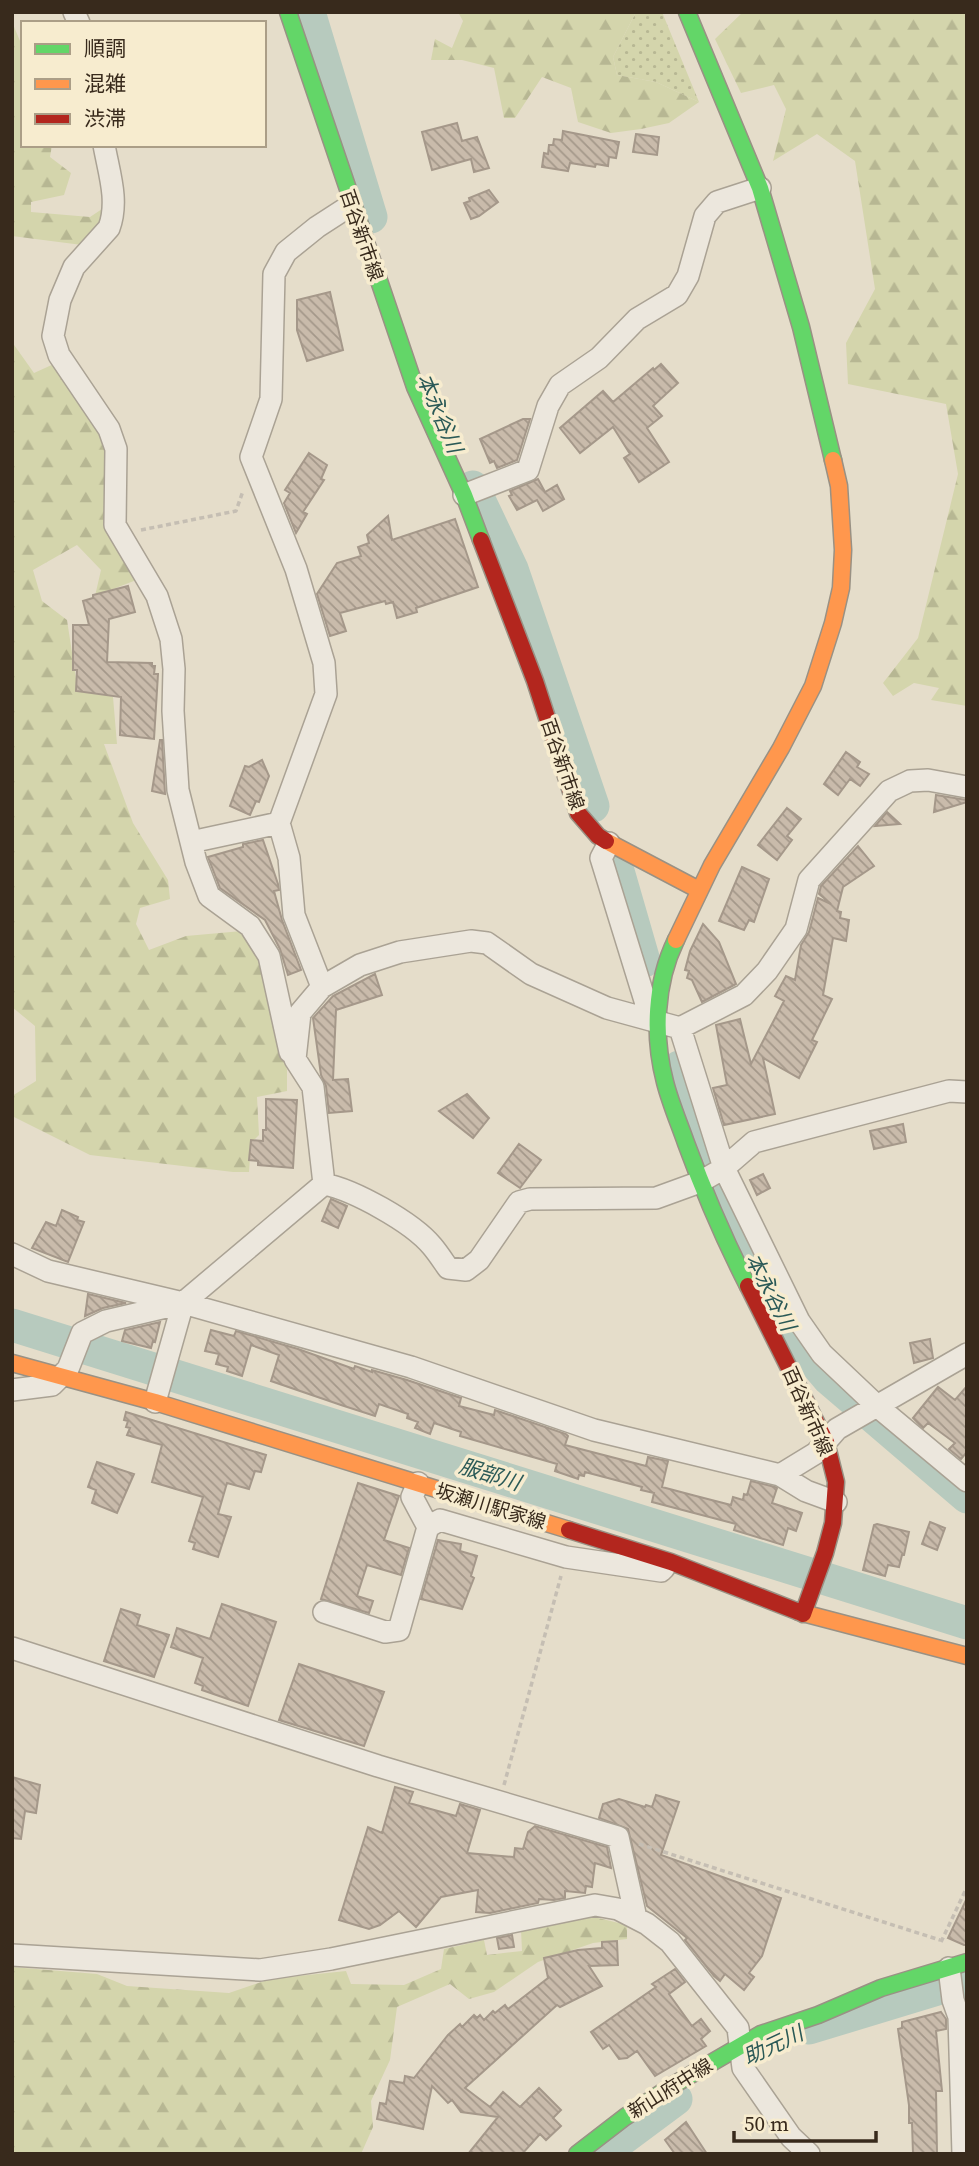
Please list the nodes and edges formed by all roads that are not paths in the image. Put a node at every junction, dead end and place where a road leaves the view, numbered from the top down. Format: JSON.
{"nodes":[{"id":1,"x":288,"y":12,"type":"edge"},
{"id":2,"x":687,"y":12,"type":"edge"},
{"id":3,"x":104,"y":147,"type":"edge"},
{"id":4,"x":760,"y":188,"type":"junction"},
{"id":5,"x":351,"y":205,"type":"junction"},
{"id":6,"x":464,"y":495,"type":"junction"},
{"id":7,"x":967,"y":787,"type":"edge"},
{"id":8,"x":279,"y":823,"type":"junction"},
{"id":9,"x":191,"y":842,"type":"junction"},
{"id":10,"x":609,"y":843,"type":"junction"},
{"id":11,"x":699,"y":890,"type":"junction"},
{"id":12,"x":322,"y":987,"type":"junction"},
{"id":13,"x":655,"y":1021,"type":"junction"},
{"id":14,"x":680,"y":1028,"type":"junction"},
{"id":15,"x":295,"y":1059,"type":"junction"},
{"id":16,"x":967,"y":1092,"type":"edge"},
{"id":17,"x":724,"y":1168,"type":"junction"},
{"id":18,"x":699,"y":1182,"type":"junction"},
{"id":19,"x":324,"y":1184,"type":"junction"},
{"id":20,"x":12,"y":1254,"type":"edge"},
{"id":21,"x":183,"y":1303,"type":"junction"},
{"id":22,"x":967,"y":1354,"type":"edge"},
{"id":23,"x":12,"y":1363,"type":"edge"},
{"id":24,"x":66,"y":1369,"type":"junction"},
{"id":25,"x":12,"y":1390,"type":"edge"},
{"id":26,"x":157,"y":1396,"type":"junction"},
{"id":27,"x":877,"y":1406,"type":"junction"},
{"id":28,"x":831,"y":1436,"type":"junction"},
{"id":29,"x":780,"y":1475,"type":"junction"},
{"id":30,"x":967,"y":1481,"type":"edge"},
{"id":31,"x":418,"y":1483,"type":"junction"},
{"id":32,"x":836,"y":1502,"type":"junction"},
{"id":33,"x":428,"y":1527,"type":"junction"},
{"id":34,"x":671,"y":1562,"type":"junction"},
{"id":35,"x":324,"y":1612,"type":"dead end"},
{"id":36,"x":803,"y":1614,"type":"junction"},
{"id":37,"x":12,"y":1648,"type":"edge"},
{"id":38,"x":967,"y":1656,"type":"edge"},
{"id":39,"x":635,"y":1918,"type":"junction"},
{"id":40,"x":12,"y":1955,"type":"edge"},
{"id":41,"x":958,"y":1965,"type":"edge"},
{"id":42,"x":739,"y":2045,"type":"junction"},
{"id":43,"x":577,"y":2154,"type":"edge"},
{"id":44,"x":809,"y":2154,"type":"edge"},
{"id":45,"x":963,"y":2154,"type":"edge"}],
"edges":[{"from":1,"to":5,"type":"main road","name":"百谷新市線"},
{"from":2,"to":4,"type":"main road"},
{"from":3,"to":9,"type":"street"},
{"from":4,"to":6,"type":"street"},
{"from":4,"to":11,"type":"main road"},
{"from":5,"to":6,"type":"main road","name":"百谷新市線"},
{"from":5,"to":8,"type":"street"},
{"from":6,"to":10,"type":"main road","name":"百谷新市線"},
{"from":7,"to":14,"type":"street"},
{"from":8,"to":9,"type":"street"},
{"from":8,"to":12,"type":"street"},
{"from":9,"to":15,"type":"street"},
{"from":10,"to":11,"type":"main road","name":"百谷新市線"},
{"from":10,"to":13,"type":"street"},
{"from":11,"to":13,"type":"main road","name":"百谷新市線"},
{"from":12,"to":13,"type":"street"},
{"from":12,"to":15,"type":"street"},
{"from":13,"to":14,"type":"street"},
{"from":13,"to":18,"type":"main road","name":"百谷新市線"},
{"from":14,"to":17,"type":"street"},
{"from":15,"to":19,"type":"street"},
{"from":16,"to":17,"type":"street"},
{"from":17,"to":18,"type":"street"},
{"from":17,"to":27,"type":"street"},
{"from":18,"to":19,"type":"street"},
{"from":18,"to":28,"type":"main road","name":"百谷新市線"},
{"from":19,"to":21,"type":"street"},
{"from":20,"to":21,"type":"street"},
{"from":21,"to":24,"type":"street"},
{"from":21,"to":26,"type":"street"},
{"from":21,"to":29,"type":"street"},
{"from":22,"to":27,"type":"street"},
{"from":23,"to":24,"type":"main road","name":"坂瀬川駅家線"},
{"from":24,"to":25,"type":"street"},
{"from":24,"to":26,"type":"main road","name":"坂瀬川駅家線"},
{"from":26,"to":31,"type":"main road","name":"坂瀬川駅家線"},
{"from":27,"to":28,"type":"street"},
{"from":27,"to":30,"type":"street"},
{"from":28,"to":29,"type":"street"},
{"from":28,"to":32,"type":"main road","name":"百谷新市線"},
{"from":29,"to":32,"type":"street"},
{"from":31,"to":33,"type":"street"},
{"from":31,"to":34,"type":"main road","name":"坂瀬川駅家線"},
{"from":32,"to":36,"type":"main road","name":"百谷新市線"},
{"from":33,"to":34,"type":"street"},
{"from":33,"to":35,"type":"street"},
{"from":34,"to":36,"type":"main road","name":"坂瀬川駅家線"},
{"from":36,"to":38,"type":"main road","name":"坂瀬川駅家線"},
{"from":37,"to":39,"type":"street"},
{"from":39,"to":40,"type":"street"},
{"from":39,"to":42,"type":"street"},
{"from":41,"to":42,"type":"main road","name":"新山府中線"},
{"from":41,"to":45,"type":"street"},
{"from":42,"to":43,"type":"main road","name":"新山府中線"},
{"from":42,"to":44,"type":"street"}]}
